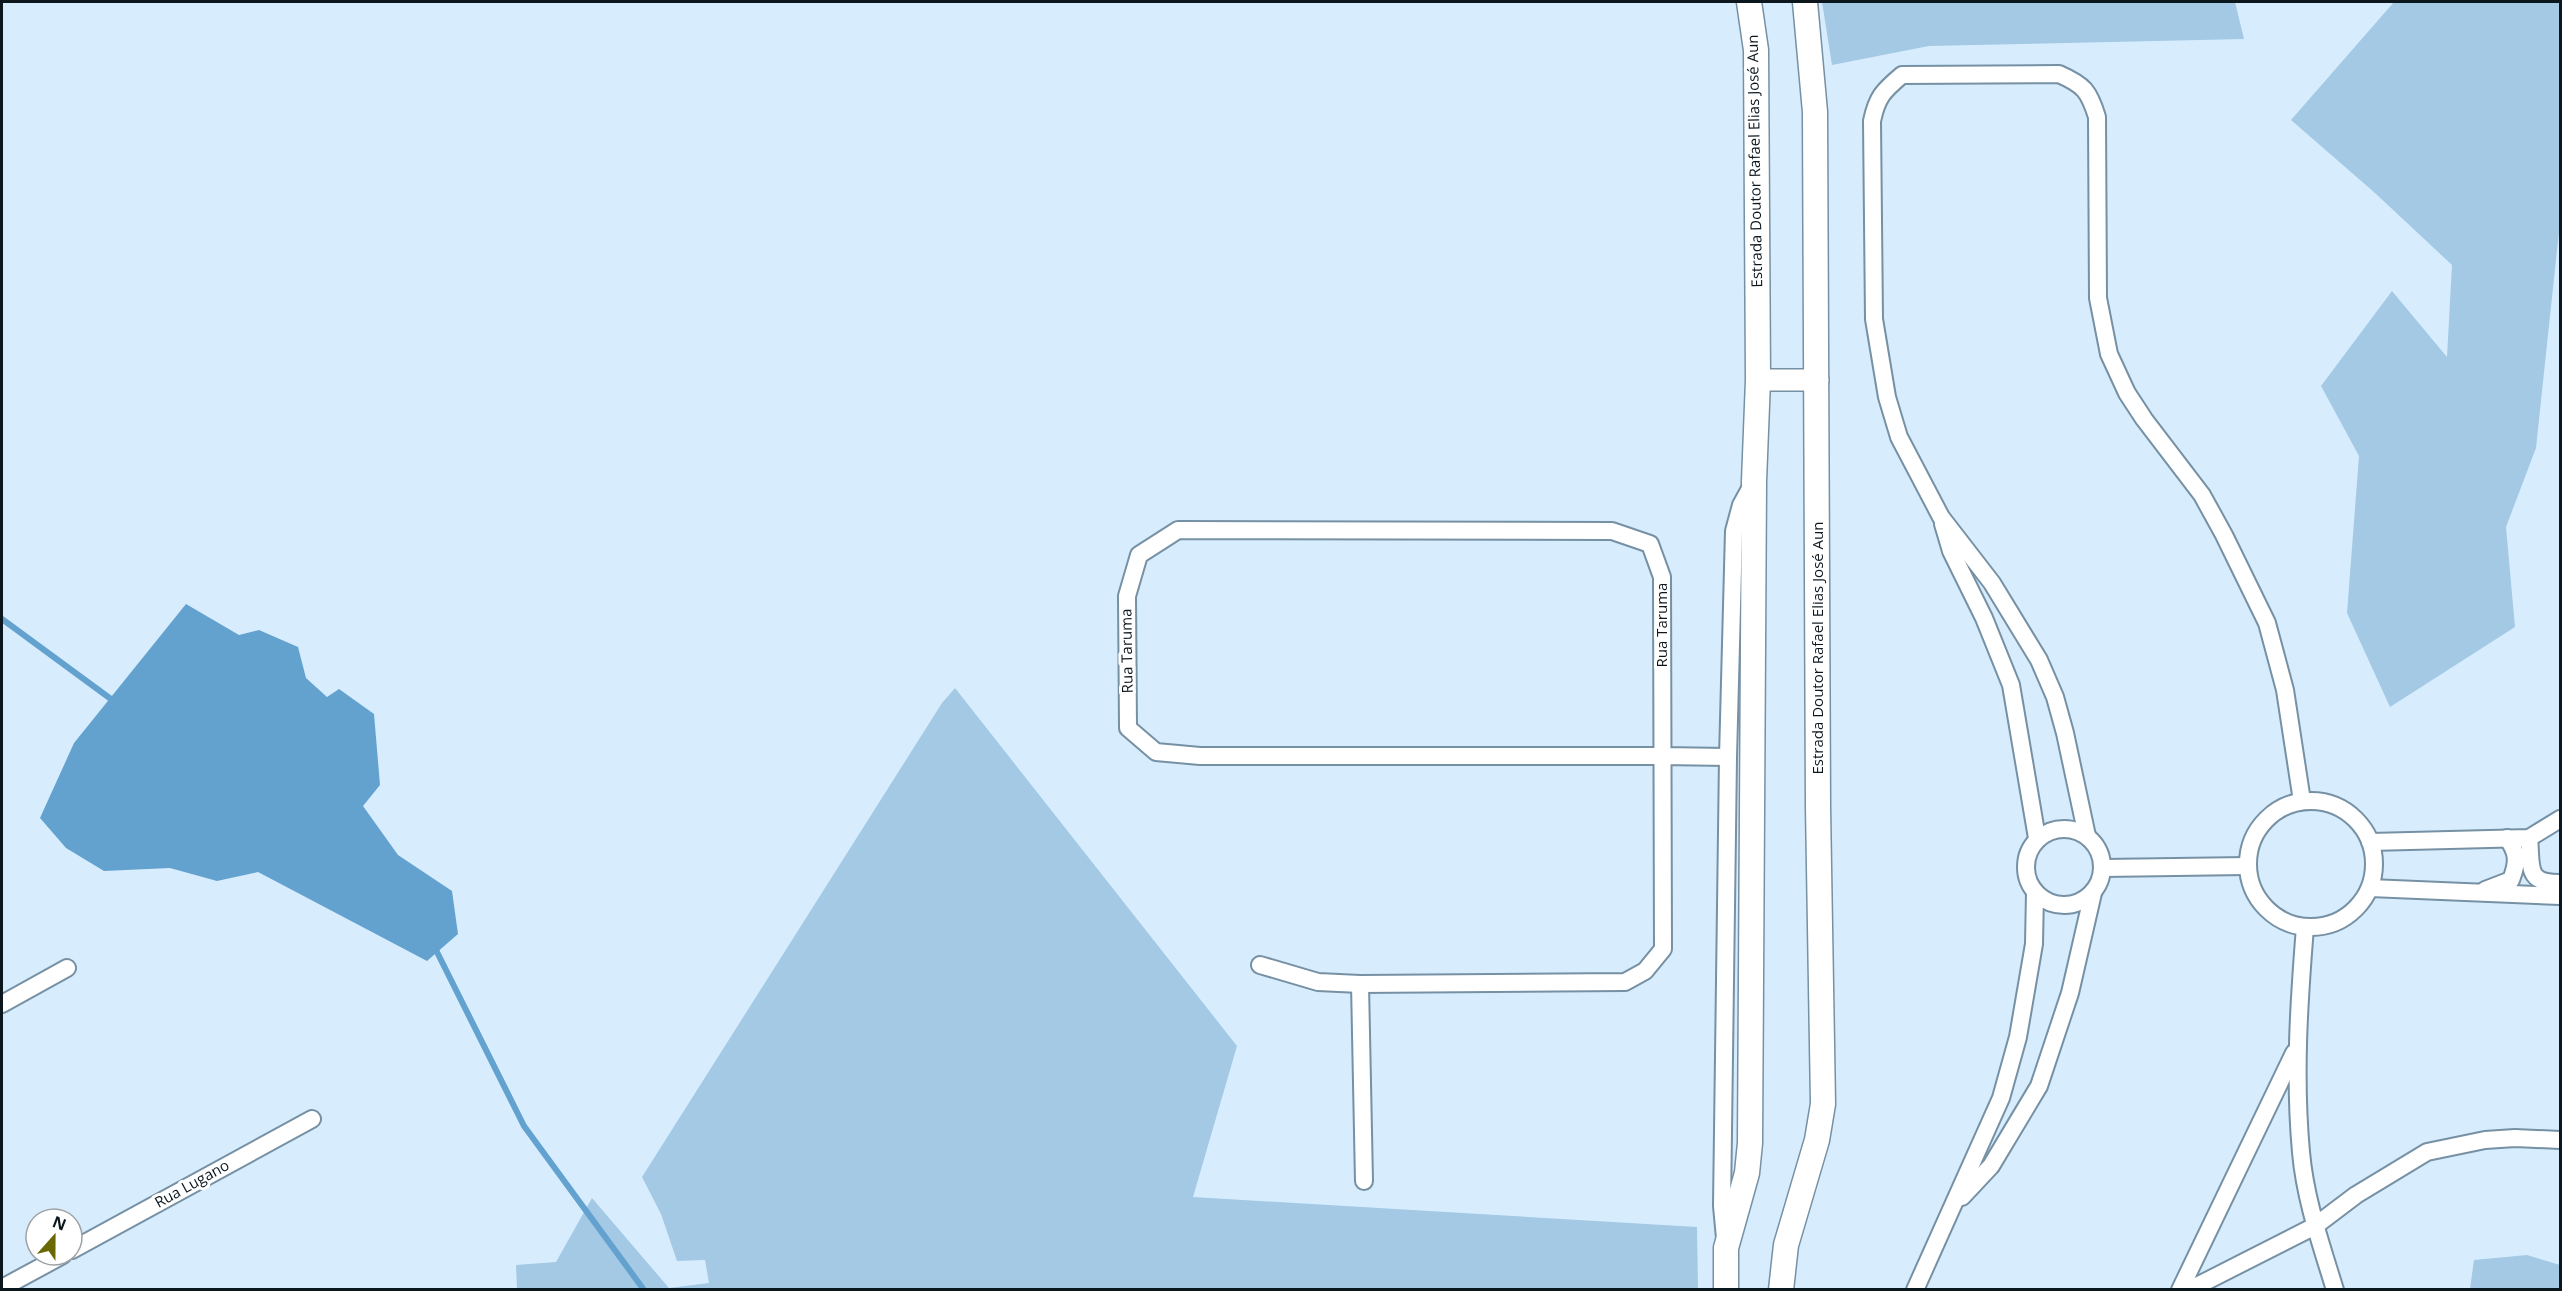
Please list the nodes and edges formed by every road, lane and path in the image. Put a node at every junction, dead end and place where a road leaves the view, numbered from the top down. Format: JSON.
{"nodes":[{"id":1,"x":1749,"y":2,"type":"edge"},
{"id":2,"x":1805,"y":2,"type":"edge"},
{"id":3,"x":1758,"y":380,"type":"junction"},
{"id":4,"x":1818,"y":380,"type":"junction"},
{"id":5,"x":1754,"y":481,"type":"junction"},
{"id":6,"x":1941,"y":517,"type":"junction"},
{"id":7,"x":1662,"y":756,"type":"junction"},
{"id":8,"x":1728,"y":757,"type":"junction"},
{"id":9,"x":2302,"y":801,"type":"junction"},
{"id":10,"x":2560,"y":819,"type":"edge"},
{"id":11,"x":2087,"y":836,"type":"junction"},
{"id":12,"x":2037,"y":838,"type":"junction"},
{"id":13,"x":2507,"y":838,"type":"junction"},
{"id":14,"x":2529,"y":838,"type":"junction"},
{"id":15,"x":2370,"y":842,"type":"junction"},
{"id":16,"x":2247,"y":866,"type":"junction"},
{"id":17,"x":2103,"y":868,"type":"junction"},
{"id":18,"x":2560,"y":883,"type":"edge"},
{"id":19,"x":2370,"y":888,"type":"junction"},
{"id":20,"x":2093,"y":892,"type":"junction"},
{"id":21,"x":2478,"y":892,"type":"junction"},
{"id":22,"x":2035,"y":893,"type":"junction"},
{"id":23,"x":2560,"y":896,"type":"edge"},
{"id":24,"x":2305,"y":927,"type":"junction"},
{"id":25,"x":1260,"y":964,"type":"dead end"},
{"id":26,"x":67,"y":968,"type":"dead end"},
{"id":27,"x":1360,"y":984,"type":"junction"},
{"id":28,"x":2,"y":1004,"type":"edge"},
{"id":29,"x":2296,"y":1049,"type":"junction"},
{"id":30,"x":312,"y":1119,"type":"dead end"},
{"id":31,"x":2560,"y":1140,"type":"edge"},
{"id":32,"x":1364,"y":1181,"type":"dead end"},
{"id":33,"x":1953,"y":1207,"type":"junction"},
{"id":34,"x":2314,"y":1226,"type":"junction"},
{"id":35,"x":84,"y":1243,"type":"edge"},
{"id":36,"x":1726,"y":1248,"type":"junction"},
{"id":37,"x":41,"y":1267,"type":"edge"},
{"id":38,"x":2,"y":1288,"type":"edge"},
{"id":39,"x":1726,"y":1290,"type":"edge"},
{"id":40,"x":1781,"y":1290,"type":"edge"},
{"id":41,"x":1916,"y":1290,"type":"edge"},
{"id":42,"x":2180,"y":1290,"type":"edge"},
{"id":43,"x":2189,"y":1290,"type":"edge"},
{"id":44,"x":2335,"y":1290,"type":"edge"}],
"edges":[{"from":1,"to":3,"type":"main road","name":"Estrada Doutor Rafael Elias José Aun"},
{"from":2,"to":4,"type":"main road","name":"Estrada Doutor Rafael Elias José Aun"},
{"from":3,"to":4,"type":"street"},
{"from":3,"to":5,"type":"main road","name":"Estrada Doutor Rafael Elias José Aun"},
{"from":4,"to":40,"type":"main road","name":"Estrada Doutor Rafael Elias José Aun"},
{"from":5,"to":8,"type":"street"},
{"from":5,"to":36,"type":"main road","name":"Estrada Doutor Rafael Elias José Aun"},
{"from":6,"to":9,"type":"street"},
{"from":6,"to":11,"type":"street"},
{"from":6,"to":12,"type":"street"},
{"from":7,"to":7,"type":"street","name":"Rua Taruma"},
{"from":7,"to":8,"type":"street"},
{"from":7,"to":27,"type":"street","name":"Rua Taruma"},
{"from":8,"to":36,"type":"street"},
{"from":9,"to":15,"type":"street"},
{"from":9,"to":16,"type":"street"},
{"from":10,"to":14,"type":"street"},
{"from":11,"to":12,"type":"street"},
{"from":11,"to":17,"type":"street"},
{"from":12,"to":22,"type":"street"},
{"from":13,"to":14,"type":"street"},
{"from":13,"to":15,"type":"street"},
{"from":13,"to":21,"type":"street"},
{"from":14,"to":18,"type":"street"},
{"from":15,"to":19,"type":"street"},
{"from":16,"to":17,"type":"street"},
{"from":16,"to":24,"type":"street"},
{"from":17,"to":20,"type":"street"},
{"from":19,"to":21,"type":"street"},
{"from":19,"to":24,"type":"street"},
{"from":20,"to":22,"type":"street"},
{"from":20,"to":33,"type":"street"},
{"from":21,"to":23,"type":"street"},
{"from":22,"to":33,"type":"street"},
{"from":24,"to":29,"type":"street"},
{"from":25,"to":27,"type":"street","name":"Rua Taruma"},
{"from":26,"to":28,"type":"street"},
{"from":27,"to":32,"type":"street"},
{"from":29,"to":34,"type":"street"},
{"from":29,"to":42,"type":"street"},
{"from":30,"to":35,"type":"street","name":"Rua Lugano"},
{"from":31,"to":34,"type":"street"},
{"from":33,"to":41,"type":"street"},
{"from":34,"to":43,"type":"street"},
{"from":34,"to":44,"type":"street"},
{"from":36,"to":39,"type":"main road","name":"Estrada Doutor Rafael Elias José Aun"},
{"from":37,"to":38,"type":"street"}]}
